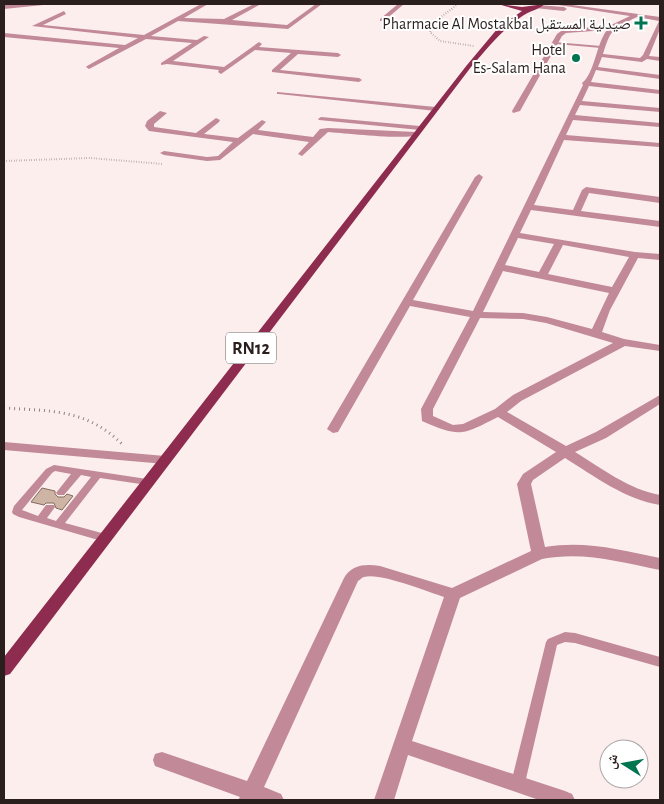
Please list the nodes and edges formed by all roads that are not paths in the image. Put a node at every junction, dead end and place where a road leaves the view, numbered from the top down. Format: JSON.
{"nodes":[{"id":1,"x":50,"y":4,"type":"edge"},
{"id":2,"x":205,"y":4,"type":"edge"},
{"id":3,"x":258,"y":4,"type":"edge"},
{"id":4,"x":319,"y":4,"type":"edge"},
{"id":5,"x":401,"y":4,"type":"edge"},
{"id":6,"x":555,"y":4,"type":"edge"},
{"id":7,"x":620,"y":4,"type":"edge"},
{"id":8,"x":540,"y":6,"type":"edge"},
{"id":9,"x":4,"y":7,"type":"edge"},
{"id":10,"x":503,"y":8,"type":"edge"},
{"id":11,"x":529,"y":8,"type":"junction"},
{"id":12,"x":586,"y":9,"type":"junction"},
{"id":13,"x":64,"y":13,"type":"dead end"},
{"id":14,"x":615,"y":13,"type":"junction"},
{"id":15,"x":635,"y":16,"type":"junction"},
{"id":16,"x":176,"y":19,"type":"junction"},
{"id":17,"x":382,"y":20,"type":"dead end"},
{"id":18,"x":225,"y":21,"type":"junction"},
{"id":19,"x":660,"y":21,"type":"edge"},
{"id":20,"x":35,"y":26,"type":"junction"},
{"id":21,"x":611,"y":28,"type":"junction"},
{"id":22,"x":500,"y":29,"type":"junction"},
{"id":23,"x":4,"y":35,"type":"edge"},
{"id":24,"x":15,"y":36,"type":"junction"},
{"id":25,"x":145,"y":36,"type":"junction"},
{"id":26,"x":206,"y":37,"type":"dead end"},
{"id":27,"x":4,"y":41,"type":"edge"},
{"id":28,"x":197,"y":42,"type":"junction"},
{"id":29,"x":651,"y":42,"type":"junction"},
{"id":30,"x":260,"y":43,"type":"dead end"},
{"id":31,"x":556,"y":43,"type":"junction"},
{"id":32,"x":660,"y":43,"type":"edge"},
{"id":33,"x":126,"y":47,"type":"junction"},
{"id":34,"x":253,"y":48,"type":"junction"},
{"id":35,"x":600,"y":51,"type":"junction"},
{"id":36,"x":296,"y":52,"type":"junction"},
{"id":37,"x":645,"y":57,"type":"junction"},
{"id":38,"x":660,"y":59,"type":"edge"},
{"id":39,"x":332,"y":61,"type":"dead end"},
{"id":40,"x":166,"y":62,"type":"junction"},
{"id":41,"x":89,"y":67,"type":"dead end"},
{"id":42,"x":160,"y":67,"type":"dead end"},
{"id":43,"x":325,"y":68,"type":"dead end"},
{"id":44,"x":593,"y":68,"type":"junction"},
{"id":45,"x":318,"y":75,"type":"junction"},
{"id":46,"x":660,"y":76,"type":"edge"},
{"id":47,"x":359,"y":80,"type":"dead end"},
{"id":48,"x":585,"y":83,"type":"junction"},
{"id":49,"x":642,"y":90,"type":"junction"},
{"id":50,"x":660,"y":92,"type":"edge"},
{"id":51,"x":279,"y":93,"type":"dead end"},
{"id":52,"x":577,"y":102,"type":"junction"},
{"id":53,"x":436,"y":109,"type":"junction"},
{"id":54,"x":638,"y":109,"type":"junction"},
{"id":55,"x":660,"y":110,"type":"edge"},
{"id":56,"x":516,"y":111,"type":"dead end"},
{"id":57,"x":163,"y":113,"type":"dead end"},
{"id":58,"x":570,"y":117,"type":"junction"},
{"id":59,"x":321,"y":119,"type":"dead end"},
{"id":60,"x":216,"y":120,"type":"dead end"},
{"id":61,"x":262,"y":122,"type":"dead end"},
{"id":62,"x":660,"y":125,"type":"edge"},
{"id":63,"x":251,"y":131,"type":"junction"},
{"id":64,"x":389,"y":134,"type":"junction"},
{"id":65,"x":198,"y":135,"type":"junction"},
{"id":66,"x":415,"y":135,"type":"junction"},
{"id":67,"x":561,"y":137,"type":"junction"},
{"id":68,"x":314,"y":140,"type":"junction"},
{"id":69,"x":241,"y":141,"type":"junction"},
{"id":70,"x":660,"y":145,"type":"edge"},
{"id":71,"x":164,"y":153,"type":"dead end"},
{"id":72,"x":302,"y":154,"type":"dead end"},
{"id":73,"x":479,"y":177,"type":"dead end"},
{"id":74,"x":660,"y":200,"type":"edge"},
{"id":75,"x":528,"y":207,"type":"junction"},
{"id":76,"x":576,"y":213,"type":"junction"},
{"id":77,"x":660,"y":224,"type":"edge"},
{"id":78,"x":514,"y":235,"type":"junction"},
{"id":79,"x":560,"y":242,"type":"junction"},
{"id":80,"x":635,"y":255,"type":"junction"},
{"id":81,"x":660,"y":257,"type":"edge"},
{"id":82,"x":499,"y":267,"type":"junction"},
{"id":83,"x":542,"y":276,"type":"junction"},
{"id":84,"x":615,"y":291,"type":"junction"},
{"id":85,"x":407,"y":302,"type":"junction"},
{"id":86,"x":477,"y":315,"type":"junction"},
{"id":87,"x":596,"y":334,"type":"junction"},
{"id":88,"x":623,"y":342,"type":"junction"},
{"id":89,"x":660,"y":348,"type":"edge"},
{"id":90,"x":660,"y":399,"type":"edge"},
{"id":91,"x":499,"y":412,"type":"junction"},
{"id":92,"x":333,"y":429,"type":"dead end"},
{"id":93,"x":4,"y":446,"type":"edge"},
{"id":94,"x":565,"y":452,"type":"junction"},
{"id":95,"x":165,"y":460,"type":"junction"},
{"id":96,"x":78,"y":472,"type":"junction"},
{"id":97,"x":98,"y":474,"type":"junction"},
{"id":98,"x":147,"y":482,"type":"junction"},
{"id":99,"x":61,"y":493,"type":"dead end"},
{"id":100,"x":660,"y":500,"type":"edge"},
{"id":101,"x":50,"y":507,"type":"dead end"},
{"id":102,"x":40,"y":520,"type":"junction"},
{"id":103,"x":58,"y":525,"type":"junction"},
{"id":104,"x":105,"y":538,"type":"junction"},
{"id":105,"x":539,"y":554,"type":"junction"},
{"id":106,"x":660,"y":564,"type":"edge"},
{"id":107,"x":453,"y":594,"type":"junction"},
{"id":108,"x":660,"y":662,"type":"edge"},
{"id":109,"x":4,"y":669,"type":"edge"},
{"id":110,"x":401,"y":745,"type":"junction"},
{"id":111,"x":162,"y":760,"type":"dead end"},
{"id":112,"x":518,"y":783,"type":"junction"},
{"id":113,"x":250,"y":797,"type":"edge"},
{"id":114,"x":274,"y":800,"type":"edge"},
{"id":115,"x":384,"y":800,"type":"edge"},
{"id":116,"x":565,"y":800,"type":"edge"}],
"edges":[{"from":1,"to":9,"type":"street"},
{"from":2,"to":16,"type":"street"},
{"from":3,"to":18,"type":"street"},
{"from":4,"to":18,"type":"street"},
{"from":5,"to":17,"type":"street"},
{"from":6,"to":12,"type":"street"},
{"from":7,"to":14,"type":"street"},
{"from":8,"to":11,"type":"main road"},
{"from":8,"to":12,"type":"street"},
{"from":10,"to":11,"type":"main road"},
{"from":10,"to":22,"type":"main road","number":"RN12"},
{"from":11,"to":22,"type":"main road","number":"RN12"},
{"from":12,"to":14,"type":"street"},
{"from":13,"to":20,"type":"street"},
{"from":14,"to":15,"type":"street"},
{"from":15,"to":19,"type":"street"},
{"from":15,"to":21,"type":"street"},
{"from":16,"to":18,"type":"street"},
{"from":16,"to":25,"type":"street"},
{"from":19,"to":29,"type":"street"},
{"from":20,"to":24,"type":"street"},
{"from":20,"to":25,"type":"street"},
{"from":21,"to":31,"type":"street"},
{"from":21,"to":35,"type":"street"},
{"from":22,"to":53,"type":"main road","number":"RN12"},
{"from":23,"to":24,"type":"street"},
{"from":24,"to":27,"type":"street"},
{"from":24,"to":33,"type":"street"},
{"from":25,"to":28,"type":"street"},
{"from":25,"to":33,"type":"street"},
{"from":26,"to":28,"type":"street"},
{"from":28,"to":40,"type":"street"},
{"from":29,"to":32,"type":"street"},
{"from":29,"to":37,"type":"street"},
{"from":30,"to":34,"type":"street"},
{"from":31,"to":35,"type":"lane"},
{"from":31,"to":56,"type":"street"},
{"from":33,"to":41,"type":"street"},
{"from":34,"to":36,"type":"street"},
{"from":34,"to":40,"type":"street"},
{"from":35,"to":37,"type":"street"},
{"from":35,"to":44,"type":"street"},
{"from":36,"to":39,"type":"street"},
{"from":36,"to":45,"type":"street"},
{"from":37,"to":38,"type":"street"},
{"from":40,"to":42,"type":"street"},
{"from":43,"to":45,"type":"street"},
{"from":44,"to":46,"type":"street"},
{"from":44,"to":48,"type":"street"},
{"from":45,"to":47,"type":"street"},
{"from":48,"to":49,"type":"street"},
{"from":48,"to":52,"type":"street"},
{"from":49,"to":50,"type":"street"},
{"from":49,"to":54,"type":"street"},
{"from":51,"to":53,"type":"lane"},
{"from":52,"to":54,"type":"street"},
{"from":52,"to":58,"type":"street"},
{"from":53,"to":66,"type":"main road","number":"RN12"},
{"from":54,"to":55,"type":"street"},
{"from":57,"to":65,"type":"street"},
{"from":58,"to":62,"type":"street"},
{"from":58,"to":67,"type":"street"},
{"from":59,"to":66,"type":"lane"},
{"from":60,"to":65,"type":"street"},
{"from":61,"to":63,"type":"street"},
{"from":63,"to":68,"type":"street"},
{"from":63,"to":69,"type":"street"},
{"from":64,"to":66,"type":"street"},
{"from":64,"to":66,"type":"street"},
{"from":64,"to":68,"type":"street"},
{"from":65,"to":69,"type":"street"},
{"from":66,"to":95,"type":"main road","number":"RN12"},
{"from":67,"to":70,"type":"street"},
{"from":67,"to":75,"type":"street"},
{"from":68,"to":72,"type":"street"},
{"from":69,"to":71,"type":"street"},
{"from":73,"to":85,"type":"street"},
{"from":74,"to":76,"type":"street"},
{"from":75,"to":76,"type":"street"},
{"from":75,"to":78,"type":"street"},
{"from":76,"to":77,"type":"street"},
{"from":78,"to":79,"type":"street"},
{"from":78,"to":82,"type":"street"},
{"from":79,"to":80,"type":"street"},
{"from":79,"to":83,"type":"street"},
{"from":80,"to":81,"type":"street"},
{"from":80,"to":84,"type":"street"},
{"from":82,"to":83,"type":"street"},
{"from":82,"to":86,"type":"street"},
{"from":83,"to":84,"type":"street"},
{"from":84,"to":87,"type":"street"},
{"from":85,"to":86,"type":"street"},
{"from":85,"to":92,"type":"street"},
{"from":86,"to":87,"type":"street"},
{"from":86,"to":91,"type":"street"},
{"from":87,"to":88,"type":"street"},
{"from":88,"to":89,"type":"street"},
{"from":88,"to":91,"type":"street"},
{"from":90,"to":94,"type":"street"},
{"from":91,"to":94,"type":"street"},
{"from":93,"to":95,"type":"street"},
{"from":94,"to":100,"type":"street"},
{"from":94,"to":105,"type":"street"},
{"from":95,"to":98,"type":"main road","number":"RN12"},
{"from":96,"to":97,"type":"lane"},
{"from":96,"to":99,"type":"lane"},
{"from":96,"to":102,"type":"lane"},
{"from":97,"to":98,"type":"lane"},
{"from":97,"to":103,"type":"lane"},
{"from":98,"to":104,"type":"main road","number":"RN12"},
{"from":101,"to":102,"type":"lane"},
{"from":102,"to":103,"type":"lane"},
{"from":103,"to":104,"type":"lane"},
{"from":104,"to":109,"type":"main road","number":"RN12"},
{"from":105,"to":106,"type":"street"},
{"from":105,"to":107,"type":"street"},
{"from":107,"to":110,"type":"street"},
{"from":107,"to":113,"type":"street"},
{"from":108,"to":112,"type":"lane"},
{"from":110,"to":112,"type":"street"},
{"from":110,"to":115,"type":"street"},
{"from":111,"to":113,"type":"street"},
{"from":112,"to":116,"type":"street"},
{"from":113,"to":114,"type":"street"}]}
